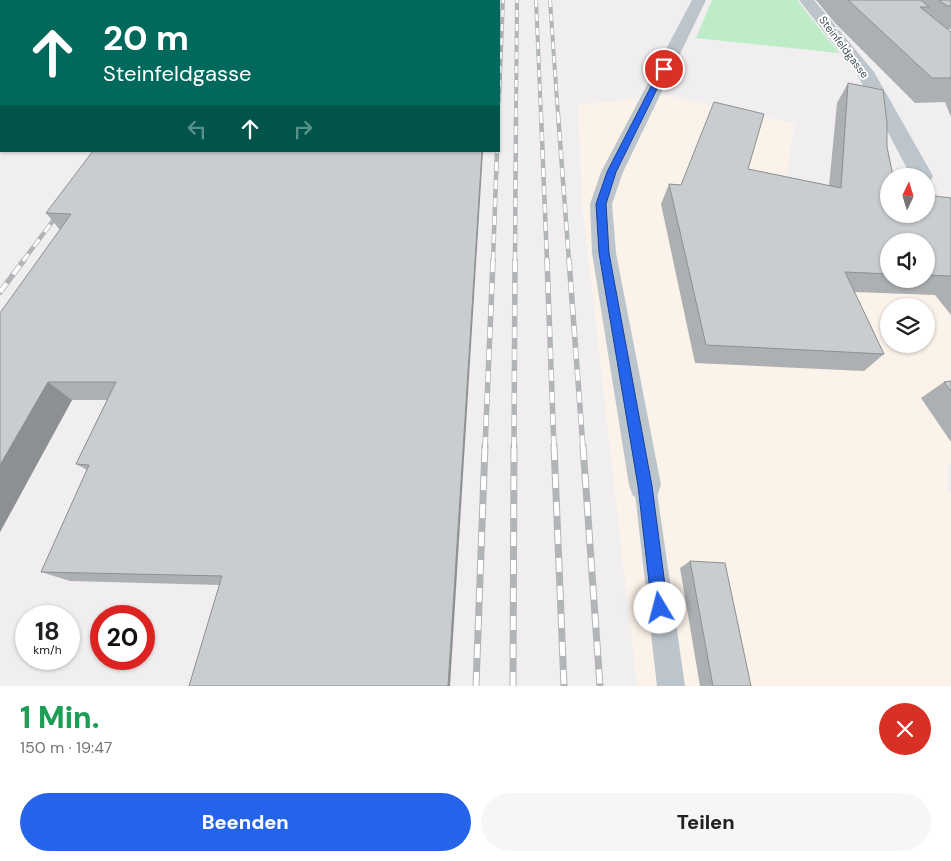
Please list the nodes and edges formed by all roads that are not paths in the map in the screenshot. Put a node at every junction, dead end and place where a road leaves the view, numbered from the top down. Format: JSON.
{"nodes":[{"id":1,"x":699,"y":0,"type":"edge"},
{"id":2,"x":806,"y":0,"type":"edge"},
{"id":3,"x":917,"y":168,"type":"edge"},
{"id":4,"x":645,"y":486,"type":"joint"},
{"id":5,"x":671,"y":686,"type":"edge"}],
"edges":[{"from":1,"to":4,"type":"street"},
{"from":2,"to":3,"type":"street","name":"Steinfeldgasse"},
{"from":4,"to":5,"type":"lane"}]}
